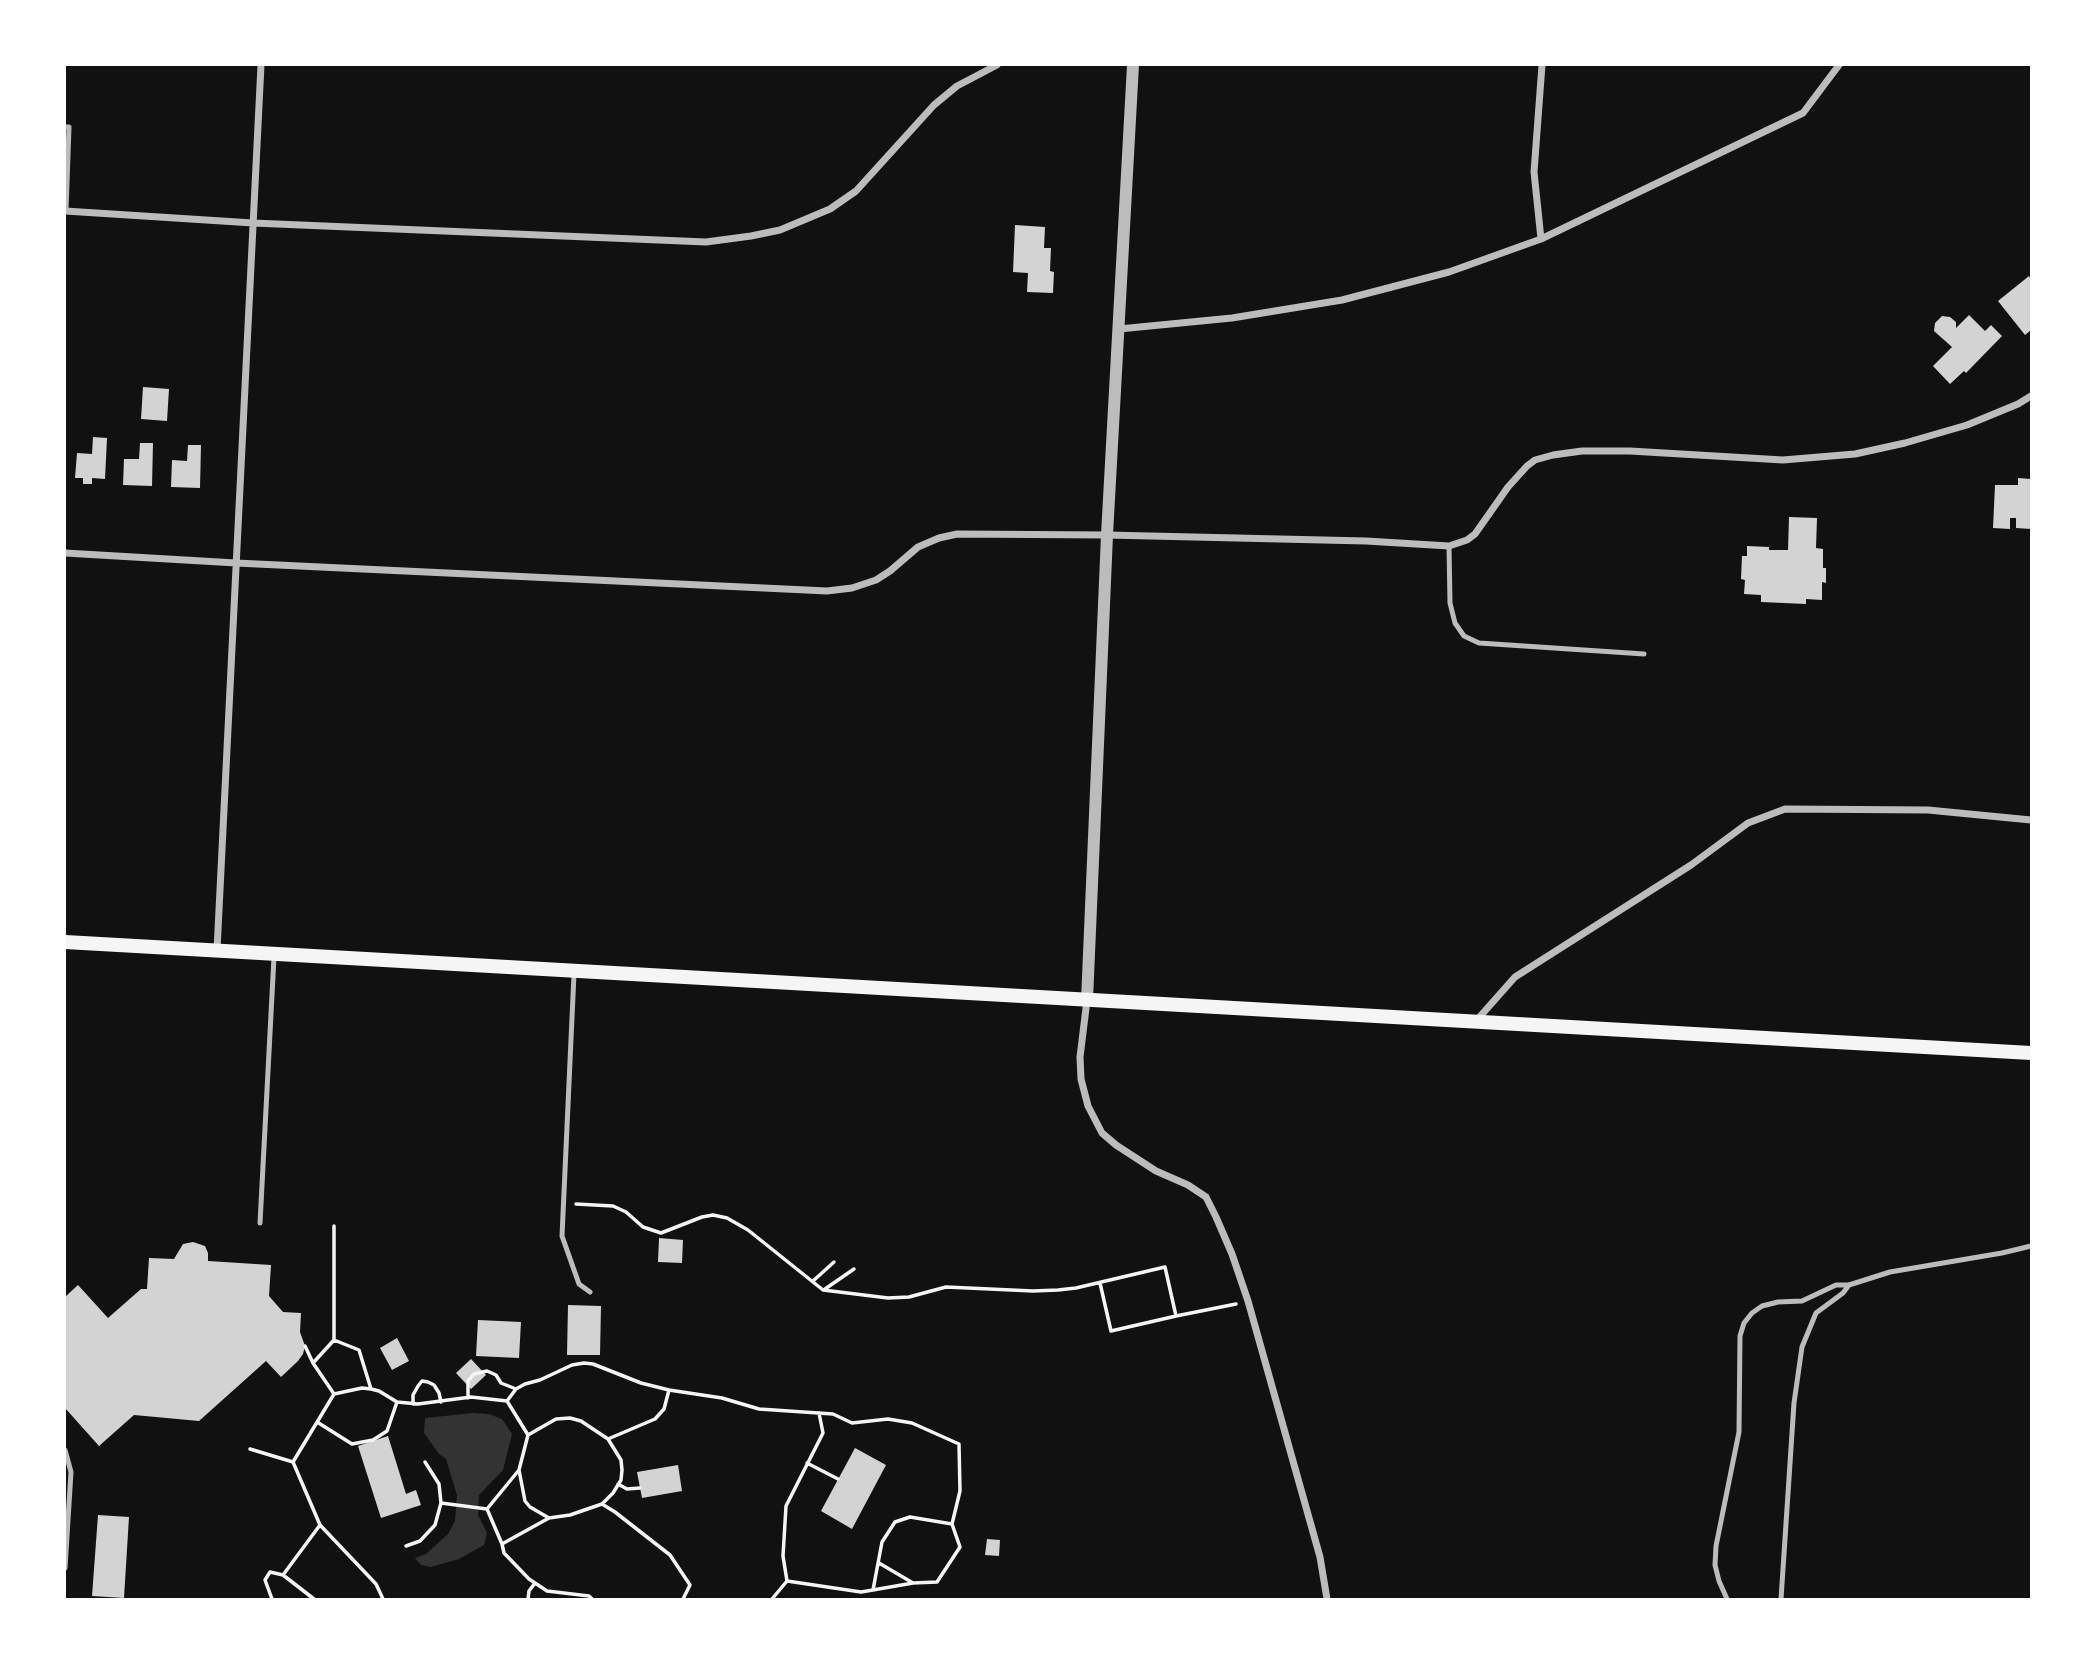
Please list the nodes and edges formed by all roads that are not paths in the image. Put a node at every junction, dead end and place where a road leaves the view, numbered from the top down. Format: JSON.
{"nodes":[{"id":1,"x":261,"y":65,"type":"edge"},
{"id":2,"x":997,"y":65,"type":"edge"},
{"id":3,"x":1133,"y":65,"type":"edge"},
{"id":4,"x":1542,"y":65,"type":"edge"},
{"id":5,"x":1828,"y":65,"type":"edge"},
{"id":6,"x":1837,"y":68,"type":"edge"},
{"id":7,"x":65,"y":127,"type":"edge"},
{"id":8,"x":65,"y":211,"type":"edge"},
{"id":9,"x":253,"y":223,"type":"junction"},
{"id":10,"x":1541,"y":239,"type":"junction"},
{"id":11,"x":1119,"y":329,"type":"junction"},
{"id":12,"x":2031,"y":396,"type":"edge"},
{"id":13,"x":1107,"y":535,"type":"junction"},
{"id":14,"x":1449,"y":546,"type":"junction"},
{"id":15,"x":65,"y":553,"type":"edge"},
{"id":16,"x":236,"y":563,"type":"junction"},
{"id":17,"x":1644,"y":654,"type":"dead end"},
{"id":18,"x":2031,"y":820,"type":"edge"},
{"id":19,"x":65,"y":942,"type":"edge"},
{"id":20,"x":217,"y":950,"type":"junction"},
{"id":21,"x":274,"y":953,"type":"junction"},
{"id":22,"x":574,"y":970,"type":"junction"},
{"id":23,"x":1087,"y":1000,"type":"junction"},
{"id":24,"x":1476,"y":1021,"type":"junction"},
{"id":25,"x":2031,"y":1054,"type":"edge"},
{"id":26,"x":260,"y":1223,"type":"dead end"},
{"id":27,"x":2031,"y":1246,"type":"edge"},
{"id":28,"x":1849,"y":1284,"type":"junction"},
{"id":29,"x":590,"y":1292,"type":"dead end"},
{"id":30,"x":65,"y":1450,"type":"edge"},
{"id":31,"x":65,"y":1568,"type":"edge"},
{"id":32,"x":1327,"y":1599,"type":"edge"},
{"id":33,"x":1727,"y":1599,"type":"edge"},
{"id":34,"x":1781,"y":1599,"type":"edge"}],
"edges":[{"from":1,"to":9,"type":"street"},
{"from":2,"to":9,"type":"street"},
{"from":3,"to":11,"type":"street"},
{"from":4,"to":10,"type":"street"},
{"from":5,"to":6,"type":"street"},
{"from":6,"to":10,"type":"street"},
{"from":7,"to":8,"type":"lane"},
{"from":8,"to":9,"type":"street"},
{"from":9,"to":16,"type":"street"},
{"from":10,"to":11,"type":"street"},
{"from":11,"to":13,"type":"street"},
{"from":12,"to":14,"type":"street"},
{"from":13,"to":14,"type":"street"},
{"from":13,"to":16,"type":"street"},
{"from":13,"to":23,"type":"street"},
{"from":14,"to":17,"type":"lane"},
{"from":15,"to":16,"type":"street"},
{"from":16,"to":20,"type":"street"},
{"from":18,"to":24,"type":"street"},
{"from":19,"to":20,"type":"main road"},
{"from":20,"to":21,"type":"main road"},
{"from":21,"to":22,"type":"main road"},
{"from":21,"to":26,"type":"lane"},
{"from":22,"to":23,"type":"main road"},
{"from":22,"to":29,"type":"lane"},
{"from":23,"to":24,"type":"main road"},
{"from":23,"to":32,"type":"street"},
{"from":24,"to":25,"type":"main road"},
{"from":27,"to":28,"type":"lane"},
{"from":28,"to":33,"type":"lane"},
{"from":28,"to":34,"type":"lane"},
{"from":30,"to":31,"type":"lane"}]}
